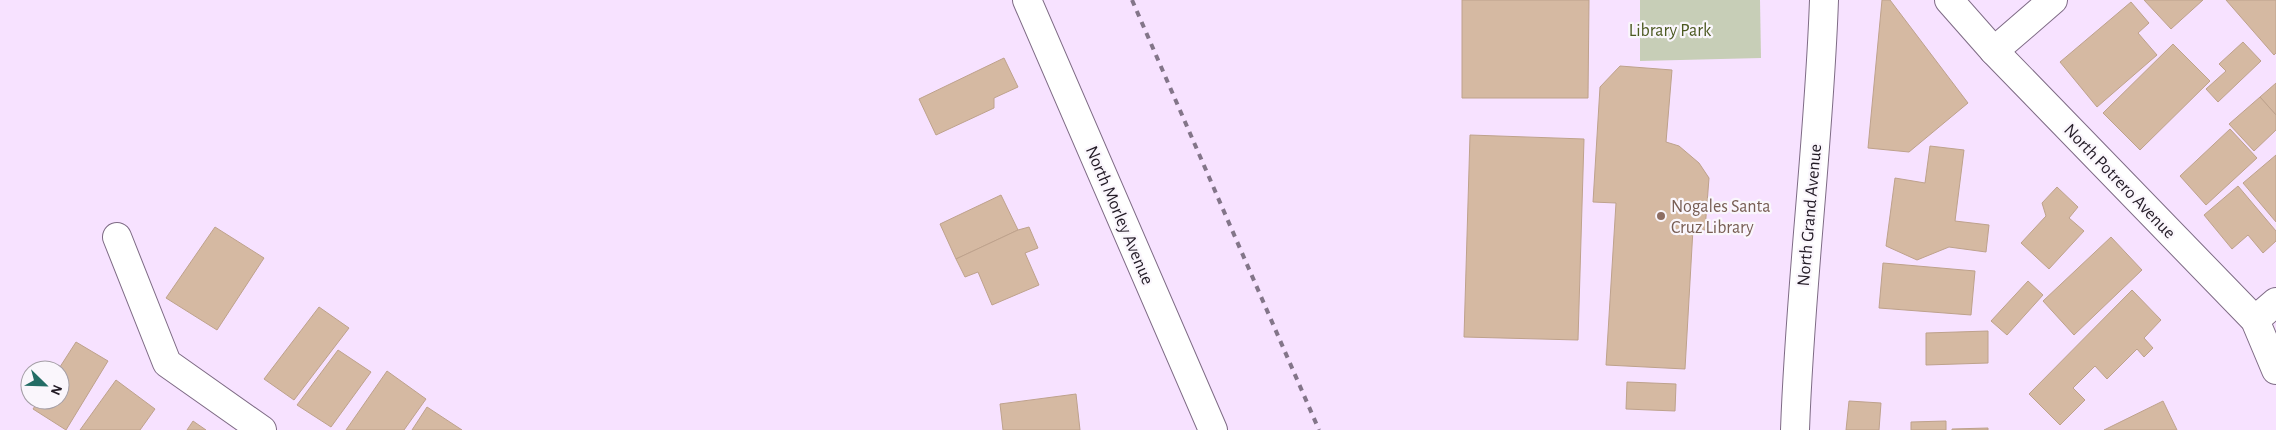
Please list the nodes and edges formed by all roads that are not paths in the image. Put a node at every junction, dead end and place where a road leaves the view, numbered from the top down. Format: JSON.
{"nodes":[{"id":1,"x":1027,"y":0,"type":"edge"},
{"id":2,"x":1824,"y":0,"type":"edge"},
{"id":3,"x":1949,"y":0,"type":"edge"},
{"id":4,"x":2053,"y":0,"type":"edge"},
{"id":5,"x":1994,"y":50,"type":"junction"},
{"id":6,"x":117,"y":237,"type":"dead end"},
{"id":7,"x":2276,"y":302,"type":"edge"},
{"id":8,"x":2255,"y":320,"type":"junction"},
{"id":9,"x":2276,"y":370,"type":"edge"},
{"id":10,"x":262,"y":430,"type":"edge"},
{"id":11,"x":1213,"y":430,"type":"edge"},
{"id":12,"x":1795,"y":430,"type":"edge"}],
"edges":[{"from":1,"to":11,"type":"street","name":"North Morley Avenue"},
{"from":2,"to":12,"type":"street","name":"North Grand Avenue"},
{"from":3,"to":5,"type":"street","name":"North Potrero Avenue"},
{"from":4,"to":5,"type":"street"},
{"from":5,"to":8,"type":"street","name":"North Potrero Avenue"},
{"from":6,"to":10,"type":"street"},
{"from":7,"to":8,"type":"street"},
{"from":8,"to":9,"type":"street","name":"North Potrero Avenue"}]}
